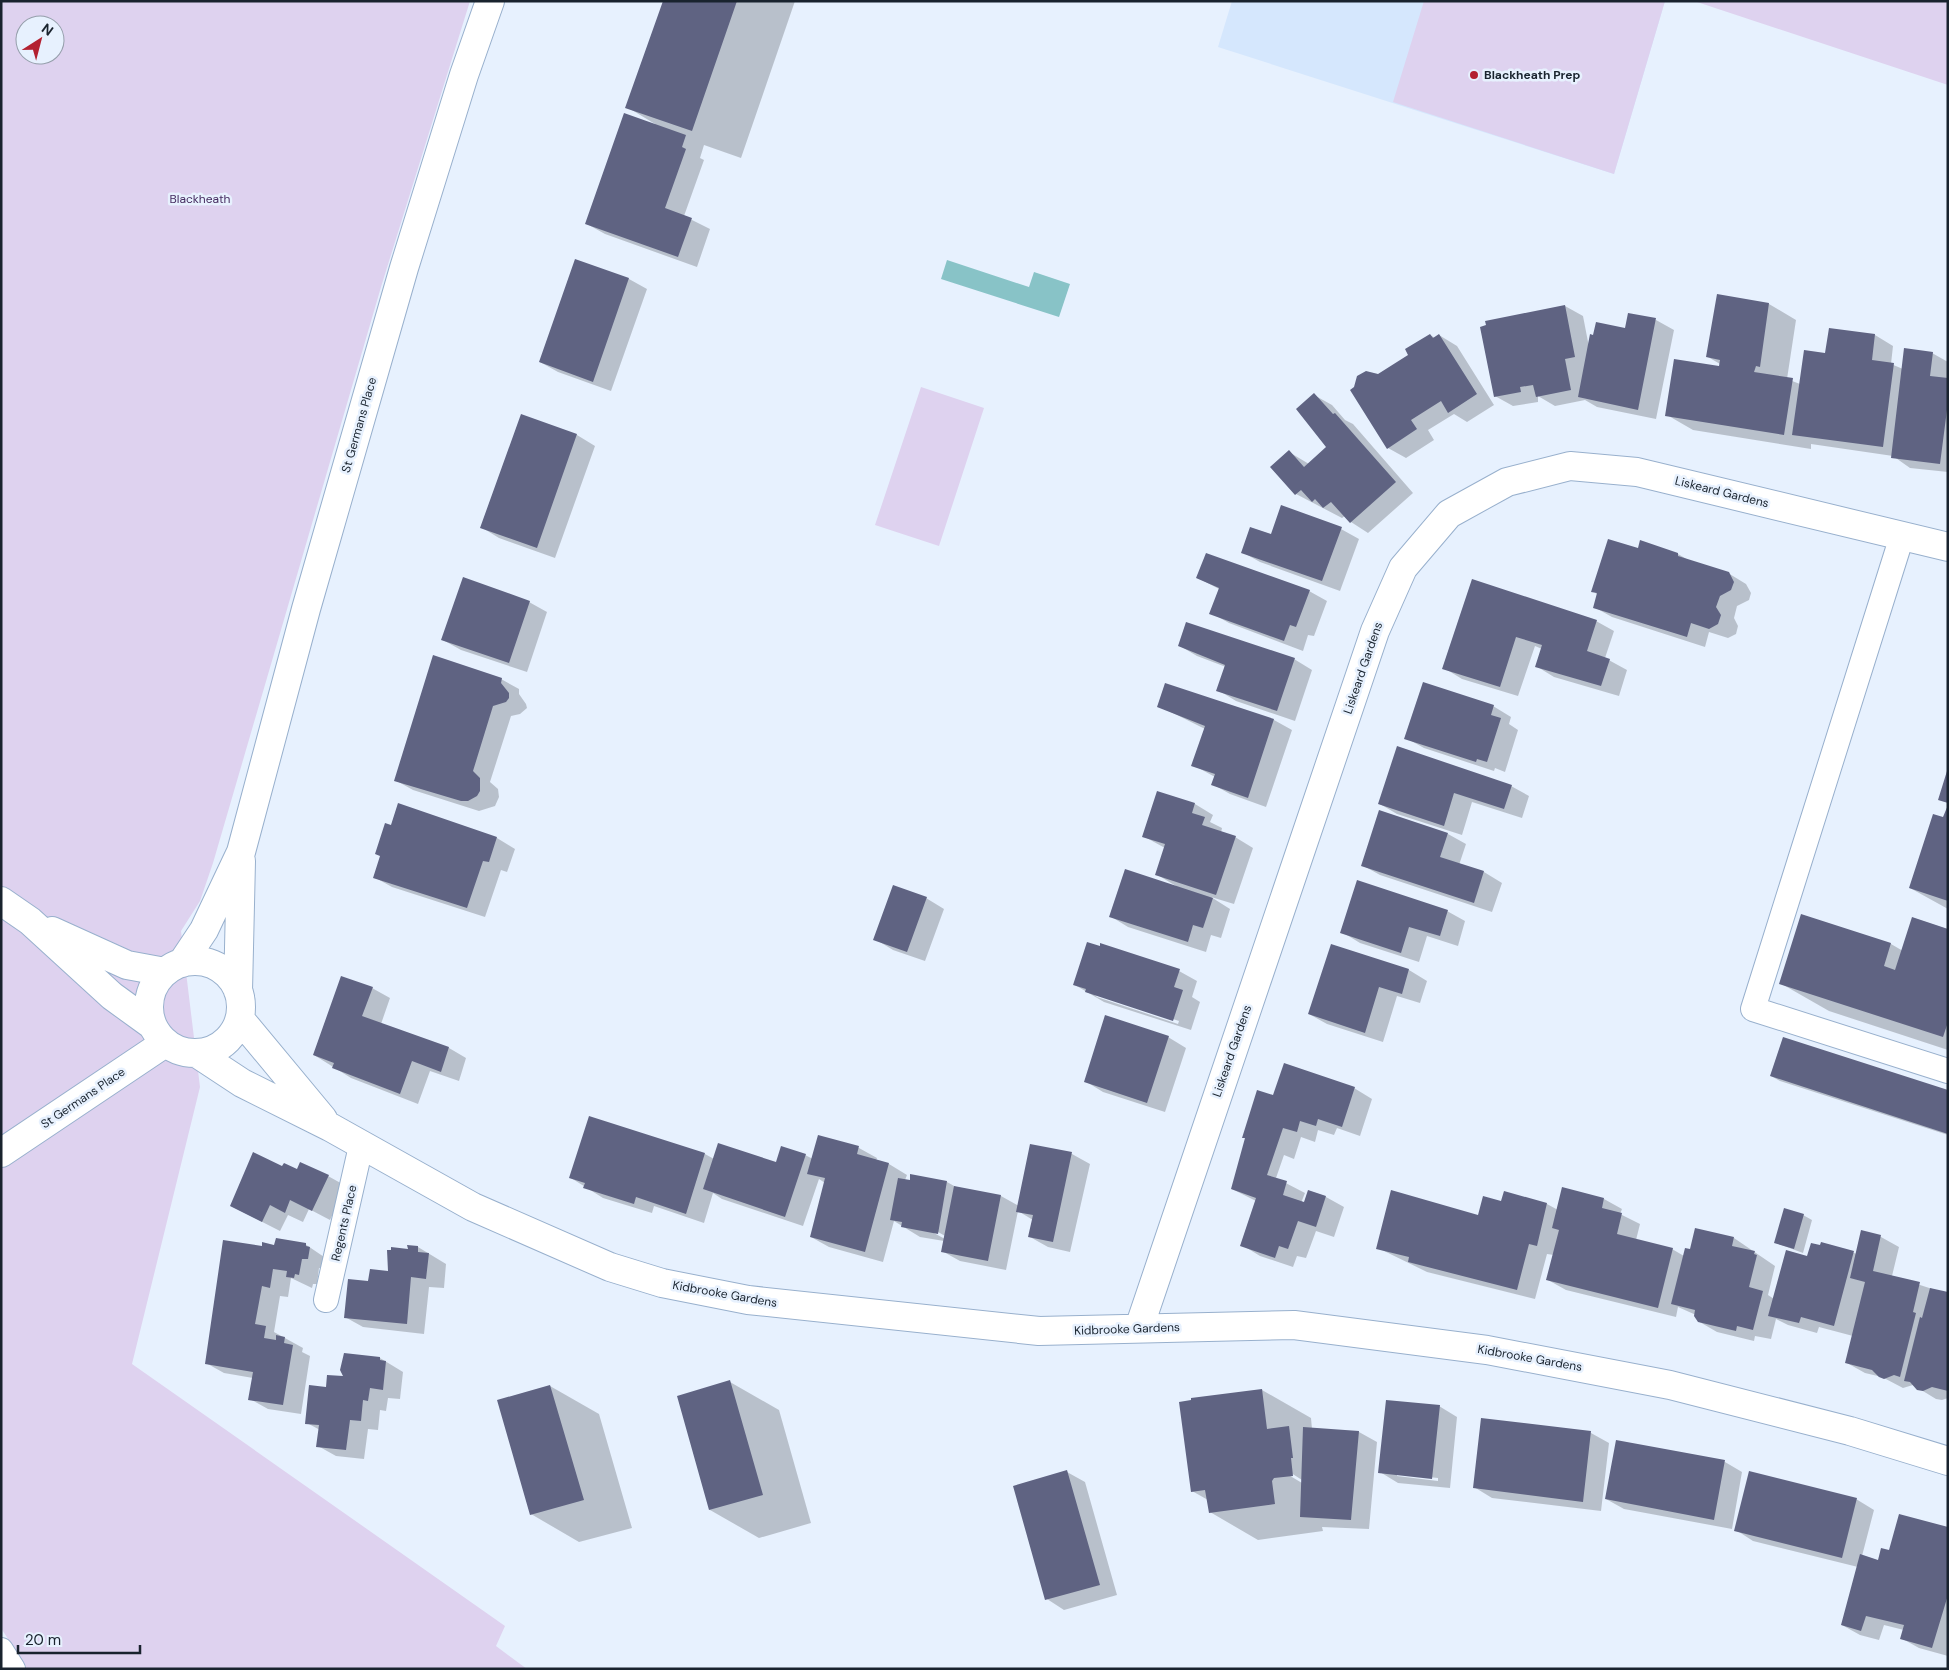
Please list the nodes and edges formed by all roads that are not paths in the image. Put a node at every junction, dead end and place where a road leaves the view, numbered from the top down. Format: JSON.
{"nodes":[{"id":1,"x":490,"y":1,"type":"edge"},
{"id":2,"x":1902,"y":536,"type":"junction"},
{"id":3,"x":1948,"y":546,"type":"edge"},
{"id":4,"x":241,"y":852,"type":"junction"},
{"id":5,"x":1,"y":901,"type":"edge"},
{"id":6,"x":30,"y":921,"type":"junction"},
{"id":7,"x":174,"y":967,"type":"junction"},
{"id":8,"x":238,"y":991,"type":"junction"},
{"id":9,"x":240,"y":1019,"type":"junction"},
{"id":10,"x":158,"y":1034,"type":"junction"},
{"id":11,"x":198,"y":1054,"type":"junction"},
{"id":12,"x":1948,"y":1071,"type":"edge"},
{"id":13,"x":330,"y":1127,"type":"junction"},
{"id":14,"x":361,"y":1146,"type":"junction"},
{"id":15,"x":1,"y":1153,"type":"edge"},
{"id":16,"x":326,"y":1300,"type":"dead end"},
{"id":17,"x":1138,"y":1328,"type":"junction"},
{"id":18,"x":1948,"y":1461,"type":"edge"},
{"id":19,"x":1,"y":1650,"type":"edge"},
{"id":20,"x":13,"y":1669,"type":"edge"}],
"edges":[{"from":1,"to":4,"type":"street","name":"St Germans Place"},
{"from":2,"to":3,"type":"street","name":"Liskeard Gardens"},
{"from":2,"to":12,"type":"lane"},
{"from":2,"to":17,"type":"street","name":"Liskeard Gardens"},
{"from":4,"to":7,"type":"street"},
{"from":4,"to":8,"type":"street"},
{"from":5,"to":6,"type":"street"},
{"from":6,"to":7,"type":"street"},
{"from":6,"to":10,"type":"street"},
{"from":7,"to":8,"type":"street"},
{"from":7,"to":10,"type":"street"},
{"from":8,"to":9,"type":"street"},
{"from":9,"to":11,"type":"street"},
{"from":9,"to":13,"type":"street"},
{"from":10,"to":11,"type":"street"},
{"from":10,"to":15,"type":"street","name":"St Germans Place"},
{"from":11,"to":13,"type":"street"},
{"from":13,"to":14,"type":"street","name":"Kidbrooke Gardens"},
{"from":14,"to":16,"type":"lane","name":"Regents Place"},
{"from":14,"to":17,"type":"street","name":"Kidbrooke Gardens"},
{"from":17,"to":18,"type":"street","name":"Kidbrooke Gardens"},
{"from":19,"to":20,"type":"lane"}]}
